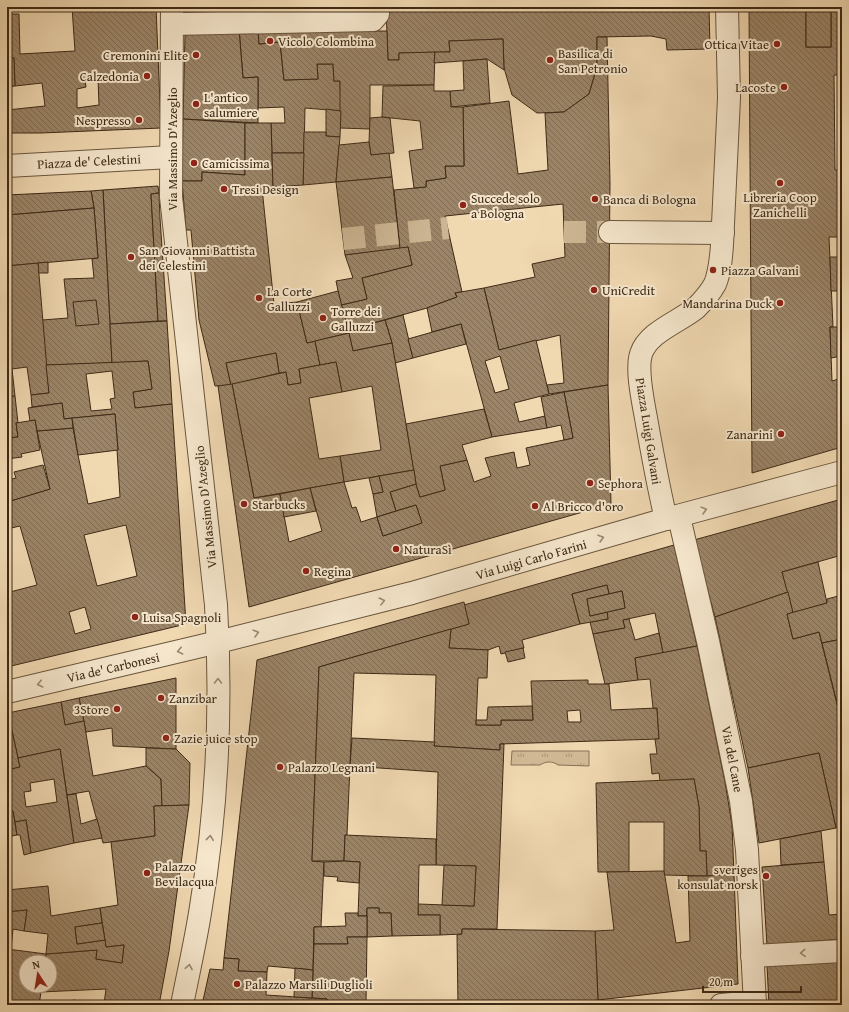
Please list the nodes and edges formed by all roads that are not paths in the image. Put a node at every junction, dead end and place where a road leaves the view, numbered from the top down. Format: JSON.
{"nodes":[{"id":1,"x":727,"y":7,"type":"edge"},
{"id":2,"x":375,"y":13,"type":"edge"},
{"id":3,"x":173,"y":16,"type":"edge"},
{"id":4,"x":171,"y":157,"type":"junction"},
{"id":5,"x":7,"y":166,"type":"edge"},
{"id":6,"x":610,"y":232,"type":"tunnel mouth"},
{"id":7,"x":723,"y":233,"type":"junction"},
{"id":8,"x":842,"y":472,"type":"edge"},
{"id":9,"x":672,"y":518,"type":"junction"},
{"id":10,"x":218,"y":642,"type":"junction"},
{"id":11,"x":7,"y":692,"type":"edge"},
{"id":12,"x":842,"y":950,"type":"edge"},
{"id":13,"x":752,"y":956,"type":"junction"},
{"id":14,"x":755,"y":1003,"type":"edge"},
{"id":15,"x":182,"y":1005,"type":"edge"},
{"id":16,"x":721,"y":1005,"type":"edge"}],
"edges":[{"from":1,"to":7,"type":"street","name":"Piazza Luigi Galvani"},
{"from":2,"to":3,"type":"street"},
{"from":3,"to":4,"type":"street","name":"Via Massimo D'Azeglio"},
{"from":4,"to":5,"type":"street","name":"Piazza de' Celestini"},
{"from":4,"to":10,"type":"street","name":"Via Massimo D'Azeglio"},
{"from":6,"to":7,"type":"street"},
{"from":7,"to":9,"type":"street","name":"Piazza Luigi Galvani"},
{"from":9,"to":8,"type":"street","name":"Via Luigi Carlo Farini","one_way":true},
{"from":10,"to":9,"type":"street","name":"Via Luigi Carlo Farini","one_way":true},
{"from":9,"to":13,"type":"street","name":"Via del Cane"},
{"from":10,"to":11,"type":"street","name":"Via de' Carbonesi","one_way":true},
{"from":15,"to":10,"type":"street","name":"Via Massimo D'Azeglio","one_way":true},
{"from":12,"to":13,"type":"street","one_way":true},
{"from":13,"to":14,"type":"street","name":"Via del Cane"},
{"from":14,"to":16,"type":"street"}]}
